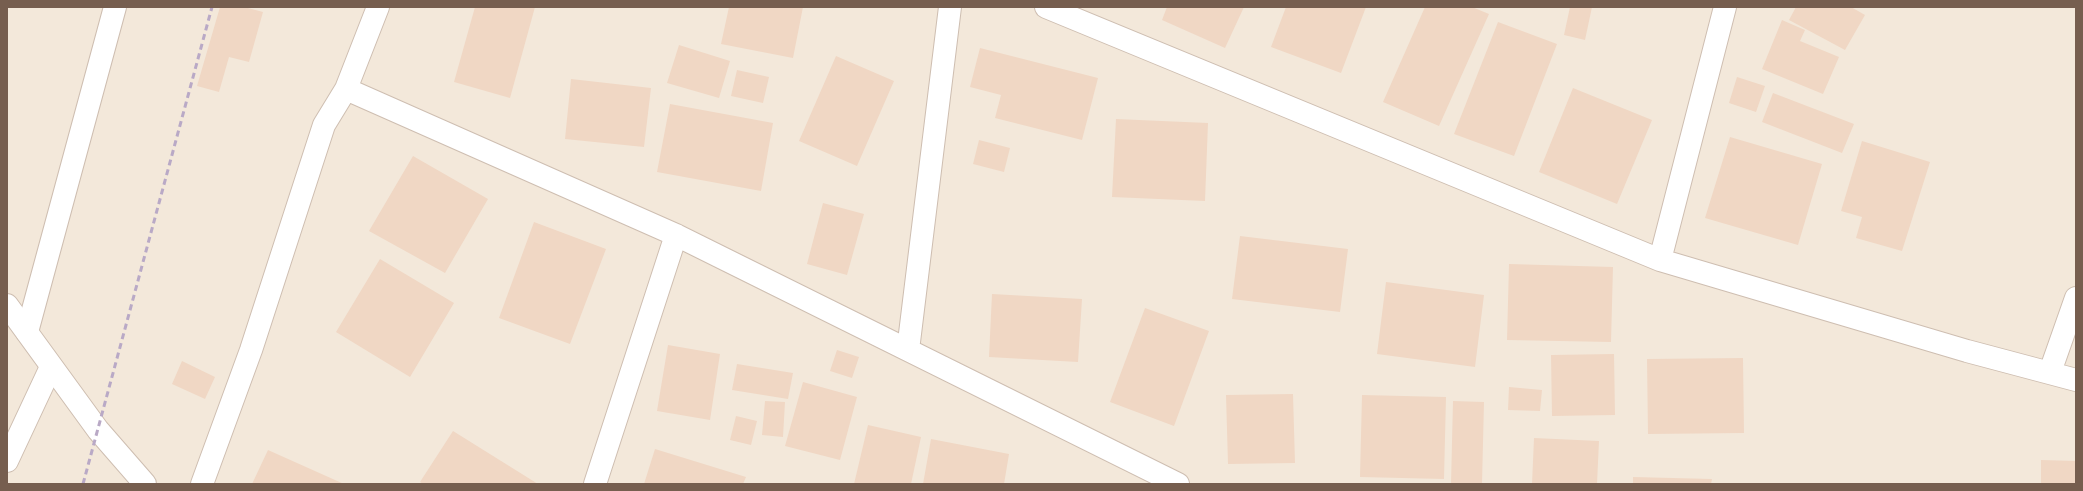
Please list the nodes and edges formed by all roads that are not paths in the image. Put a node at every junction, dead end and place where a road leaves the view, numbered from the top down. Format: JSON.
{"nodes":[{"id":1,"x":115,"y":7,"type":"edge"},
{"id":2,"x":378,"y":7,"type":"edge"},
{"id":3,"x":950,"y":7,"type":"edge"},
{"id":4,"x":1046,"y":7,"type":"edge"},
{"id":5,"x":1725,"y":7,"type":"edge"},
{"id":6,"x":346,"y":89,"type":"junction"},
{"id":7,"x":676,"y":235,"type":"junction"},
{"id":8,"x":1660,"y":260,"type":"junction"},
{"id":9,"x":2076,"y":298,"type":"edge"},
{"id":10,"x":7,"y":305,"type":"edge"},
{"id":11,"x":27,"y":332,"type":"junction"},
{"id":12,"x":908,"y":350,"type":"junction"},
{"id":13,"x":51,"y":367,"type":"junction"},
{"id":14,"x":2050,"y":372,"type":"junction"},
{"id":15,"x":2076,"y":380,"type":"edge"},
{"id":16,"x":7,"y":460,"type":"edge"},
{"id":17,"x":145,"y":484,"type":"edge"},
{"id":18,"x":202,"y":484,"type":"edge"},
{"id":19,"x":595,"y":484,"type":"edge"},
{"id":20,"x":1178,"y":484,"type":"edge"}],
"edges":[{"from":1,"to":11,"type":"street"},
{"from":2,"to":6,"type":"street"},
{"from":3,"to":12,"type":"street"},
{"from":4,"to":8,"type":"street"},
{"from":5,"to":8,"type":"street"},
{"from":6,"to":7,"type":"street"},
{"from":6,"to":18,"type":"street"},
{"from":7,"to":12,"type":"street"},
{"from":7,"to":19,"type":"street"},
{"from":8,"to":14,"type":"street"},
{"from":9,"to":14,"type":"street"},
{"from":10,"to":11,"type":"street"},
{"from":11,"to":13,"type":"street"},
{"from":12,"to":20,"type":"street"},
{"from":13,"to":16,"type":"street"},
{"from":13,"to":17,"type":"street"},
{"from":14,"to":15,"type":"street"}]}
